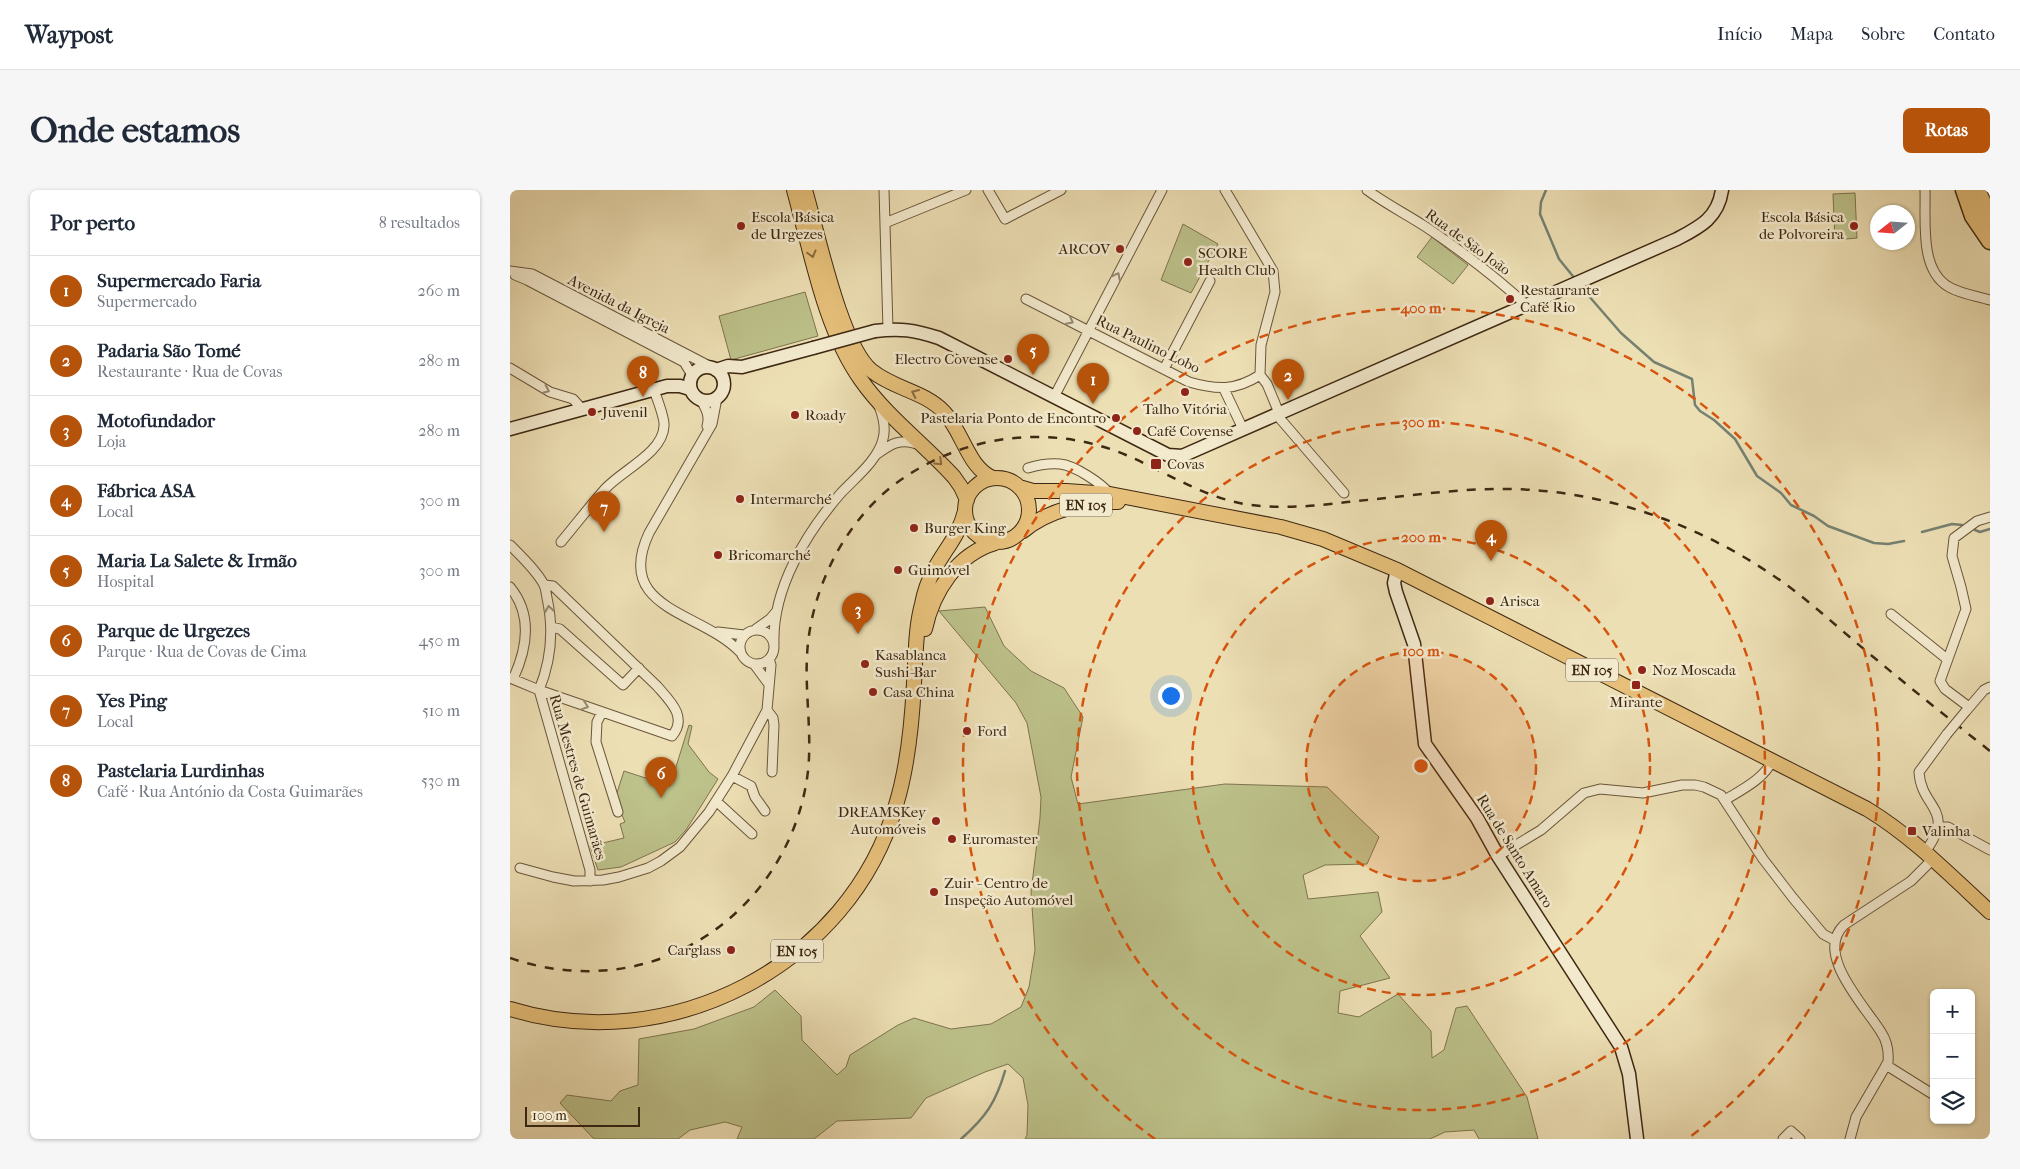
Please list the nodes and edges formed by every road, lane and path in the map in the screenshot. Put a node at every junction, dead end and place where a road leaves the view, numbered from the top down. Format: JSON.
{"nodes":[{"id":1,"x":794,"y":190,"type":"edge"},
{"id":2,"x":805,"y":190,"type":"edge"},
{"id":3,"x":884,"y":190,"type":"edge"},
{"id":4,"x":966,"y":190,"type":"edge"},
{"id":5,"x":988,"y":190,"type":"edge"},
{"id":6,"x":1061,"y":190,"type":"edge"},
{"id":7,"x":1162,"y":190,"type":"edge"},
{"id":8,"x":1225,"y":190,"type":"edge"},
{"id":9,"x":1367,"y":190,"type":"edge"},
{"id":10,"x":1722,"y":190,"type":"edge"},
{"id":11,"x":1925,"y":190,"type":"edge"},
{"id":12,"x":1964,"y":190,"type":"edge"},
{"id":13,"x":1969,"y":190,"type":"edge"},
{"id":14,"x":1977,"y":190,"type":"edge"},
{"id":15,"x":1990,"y":218,"type":"edge"},
{"id":16,"x":885,"y":223,"type":"junction"},
{"id":17,"x":1990,"y":232,"type":"edge"},
{"id":18,"x":1990,"y":241,"type":"edge"},
{"id":19,"x":510,"y":271,"type":"edge"},
{"id":20,"x":510,"y":275,"type":"edge"},
{"id":21,"x":1210,"y":281,"type":"dead end"},
{"id":22,"x":1026,"y":299,"type":"dead end"},
{"id":23,"x":1990,"y":300,"type":"edge"},
{"id":24,"x":1526,"y":305,"type":"junction"},
{"id":25,"x":888,"y":330,"type":"junction"},
{"id":26,"x":1088,"y":330,"type":"junction"},
{"id":27,"x":742,"y":367,"type":"junction"},
{"id":28,"x":510,"y":368,"type":"edge"},
{"id":29,"x":714,"y":369,"type":"junction"},
{"id":30,"x":1164,"y":369,"type":"junction"},
{"id":31,"x":1260,"y":375,"type":"junction"},
{"id":32,"x":691,"y":381,"type":"junction"},
{"id":33,"x":724,"y":383,"type":"junction"},
{"id":34,"x":660,"y":388,"type":"junction"},
{"id":35,"x":1224,"y":389,"type":"junction"},
{"id":36,"x":873,"y":395,"type":"junction"},
{"id":37,"x":1054,"y":396,"type":"junction"},
{"id":38,"x":717,"y":398,"type":"junction"},
{"id":39,"x":701,"y":400,"type":"junction"},
{"id":40,"x":582,"y":410,"type":"junction"},
{"id":41,"x":1277,"y":414,"type":"junction"},
{"id":42,"x":510,"y":429,"type":"edge"},
{"id":43,"x":1243,"y":429,"type":"junction"},
{"id":44,"x":702,"y":440,"type":"junction"},
{"id":45,"x":924,"y":448,"type":"junction"},
{"id":46,"x":875,"y":456,"type":"junction"},
{"id":47,"x":1028,"y":468,"type":"dead end"},
{"id":48,"x":993,"y":478,"type":"junction"},
{"id":49,"x":1019,"y":487,"type":"junction"},
{"id":50,"x":1344,"y":493,"type":"dead end"},
{"id":51,"x":1110,"y":494,"type":"junction"},
{"id":52,"x":1158,"y":503,"type":"junction"},
{"id":53,"x":966,"y":506,"type":"junction"},
{"id":54,"x":1990,"y":517,"type":"edge"},
{"id":55,"x":1021,"y":533,"type":"junction"},
{"id":56,"x":561,"y":542,"type":"dead end"},
{"id":57,"x":995,"y":543,"type":"junction"},
{"id":58,"x":510,"y":545,"type":"edge"},
{"id":59,"x":1397,"y":570,"type":"junction"},
{"id":60,"x":544,"y":586,"type":"junction"},
{"id":61,"x":510,"y":587,"type":"edge"},
{"id":62,"x":776,"y":612,"type":"junction"},
{"id":63,"x":1891,"y":614,"type":"dead end"},
{"id":64,"x":551,"y":627,"type":"junction"},
{"id":65,"x":756,"y":629,"type":"junction"},
{"id":66,"x":713,"y":630,"type":"junction"},
{"id":67,"x":744,"y":635,"type":"junction"},
{"id":68,"x":774,"y":644,"type":"junction"},
{"id":69,"x":740,"y":652,"type":"junction"},
{"id":70,"x":769,"y":659,"type":"junction"},
{"id":71,"x":1947,"y":659,"type":"junction"},
{"id":72,"x":754,"y":664,"type":"junction"},
{"id":73,"x":639,"y":668,"type":"junction"},
{"id":74,"x":511,"y":679,"type":"edge"},
{"id":75,"x":914,"y":681,"type":"junction"},
{"id":76,"x":768,"y":683,"type":"junction"},
{"id":77,"x":1990,"y":687,"type":"edge"},
{"id":78,"x":539,"y":690,"type":"junction"},
{"id":79,"x":1967,"y":709,"type":"junction"},
{"id":80,"x":767,"y":710,"type":"junction"},
{"id":81,"x":602,"y":712,"type":"junction"},
{"id":82,"x":1772,"y":761,"type":"junction"},
{"id":83,"x":772,"y":772,"type":"dead end"},
{"id":84,"x":732,"y":776,"type":"junction"},
{"id":85,"x":1725,"y":800,"type":"junction"},
{"id":86,"x":716,"y":801,"type":"junction"},
{"id":87,"x":765,"y":811,"type":"dead end"},
{"id":88,"x":618,"y":812,"type":"dead end"},
{"id":89,"x":1939,"y":827,"type":"junction"},
{"id":90,"x":752,"y":834,"type":"dead end"},
{"id":91,"x":1990,"y":850,"type":"edge"},
{"id":92,"x":1498,"y":856,"type":"junction"},
{"id":93,"x":1929,"y":856,"type":"junction"},
{"id":94,"x":520,"y":868,"type":"dead end"},
{"id":95,"x":590,"y":881,"type":"junction"},
{"id":96,"x":1990,"y":912,"type":"edge"},
{"id":97,"x":1834,"y":940,"type":"junction"},
{"id":98,"x":510,"y":1009,"type":"edge"},
{"id":99,"x":1886,"y":1066,"type":"junction"},
{"id":100,"x":1930,"y":1093,"type":"edge"},
{"id":101,"x":1636,"y":1139,"type":"edge"},
{"id":102,"x":1783,"y":1139,"type":"edge"},
{"id":103,"x":1800,"y":1139,"type":"edge"},
{"id":104,"x":1850,"y":1139,"type":"edge"}],
"edges":[{"from":1,"to":36,"type":"main road","one_way":true},
{"from":48,"to":2,"type":"main road","one_way":true},
{"from":3,"to":16,"type":"street"},
{"from":4,"to":16,"type":"street"},
{"from":5,"to":6,"type":"street"},
{"from":26,"to":7,"type":"street","one_way":true},
{"from":8,"to":31,"type":"street"},
{"from":9,"to":24,"type":"street","name":"Rua de São João"},
{"from":10,"to":24,"type":"main road"},
{"from":11,"to":23,"type":"street"},
{"from":12,"to":18,"type":"highway"},
{"from":13,"to":17,"type":"highway"},
{"from":14,"to":15,"type":"highway"},
{"from":16,"to":25,"type":"street"},
{"from":19,"to":29,"type":"street","name":"Avenida da Igreja"},
{"from":20,"to":32,"type":"street","name":"Avenida da Igreja"},
{"from":21,"to":30,"type":"street"},
{"from":22,"to":26,"type":"street","name":"Rua Paulino Lobo","one_way":true},
{"from":24,"to":41,"type":"main road"},
{"from":25,"to":27,"type":"main road","bridge":true},
{"from":25,"to":37,"type":"main road"},
{"from":26,"to":30,"type":"street","name":"Rua Paulino Lobo"},
{"from":26,"to":37,"type":"street"},
{"from":27,"to":29,"type":"main road"},
{"from":27,"to":33,"type":"main road"},
{"from":28,"to":40,"type":"street","one_way":true},
{"from":29,"to":32,"type":"main road"},
{"from":29,"to":33,"type":"main road"},
{"from":30,"to":35,"type":"street","name":"Rua Paulino Lobo"},
{"from":31,"to":35,"type":"street","name":"Rua Paulino Lobo"},
{"from":31,"to":41,"type":"street"},
{"from":32,"to":34,"type":"main road"},
{"from":32,"to":39,"type":"main road"},
{"from":33,"to":38,"type":"main road"},
{"from":34,"to":40,"type":"main road"},
{"from":34,"to":56,"type":"street"},
{"from":35,"to":43,"type":"street"},
{"from":36,"to":45,"type":"main road"},
{"from":36,"to":46,"type":"street"},
{"from":37,"to":43,"type":"main road"},
{"from":38,"to":39,"type":"main road"},
{"from":38,"to":44,"type":"street"},
{"from":39,"to":44,"type":"street"},
{"from":40,"to":42,"type":"main road"},
{"from":41,"to":43,"type":"main road"},
{"from":41,"to":50,"type":"street"},
{"from":44,"to":66,"type":"street"},
{"from":45,"to":46,"type":"street"},
{"from":45,"to":53,"type":"main road","one_way":true},
{"from":46,"to":62,"type":"street"},
{"from":47,"to":51,"type":"street"},
{"from":48,"to":49,"type":"main road","number":"EN 105"},
{"from":48,"to":53,"type":"main road","number":"EN 105"},
{"from":49,"to":51,"type":"main road","number":"EN 105"},
{"from":49,"to":55,"type":"main road"},
{"from":51,"to":52,"type":"main road","number":"EN 105"},
{"from":52,"to":55,"type":"main road","number":"EN 105"},
{"from":52,"to":59,"type":"main road","number":"EN 105"},
{"from":53,"to":57,"type":"main road"},
{"from":53,"to":75,"type":"main road","number":"EN 105"},
{"from":54,"to":71,"type":"street"},
{"from":55,"to":57,"type":"main road","number":"EN 105"},
{"from":57,"to":75,"type":"main road","number":"EN 105"},
{"from":58,"to":60,"type":"street","name":"Rua Mestres de Guimarães"},
{"from":59,"to":82,"type":"main road","number":"EN 105"},
{"from":59,"to":92,"type":"main road","name":"Rua de Santo Amaro"},
{"from":64,"to":60,"type":"street","name":"Rua Mestres de Guimarães","one_way":true},
{"from":60,"to":73,"type":"street"},
{"from":61,"to":74,"type":"street"},
{"from":62,"to":65,"type":"street"},
{"from":62,"to":68,"type":"street"},
{"from":63,"to":71,"type":"street"},
{"from":64,"to":73,"type":"street"},
{"from":64,"to":78,"type":"street","name":"Rua Mestres de Guimarães"},
{"from":65,"to":67,"type":"street"},
{"from":65,"to":68,"type":"street"},
{"from":66,"to":67,"type":"street"},
{"from":66,"to":69,"type":"street"},
{"from":67,"to":69,"type":"street"},
{"from":68,"to":70,"type":"street"},
{"from":69,"to":72,"type":"street"},
{"from":70,"to":72,"type":"street"},
{"from":70,"to":76,"type":"street"},
{"from":71,"to":79,"type":"street"},
{"from":72,"to":76,"type":"street"},
{"from":73,"to":81,"type":"street"},
{"from":74,"to":78,"type":"street"},
{"from":75,"to":98,"type":"main road","number":"EN 105"},
{"from":76,"to":80,"type":"street"},
{"from":77,"to":79,"type":"street"},
{"from":78,"to":81,"type":"street","one_way":true},
{"from":78,"to":95,"type":"street","name":"Rua Mestres de Guimarães"},
{"from":79,"to":89,"type":"street","bridge":true},
{"from":80,"to":83,"type":"street"},
{"from":80,"to":84,"type":"street"},
{"from":81,"to":88,"type":"street"},
{"from":82,"to":85,"type":"street"},
{"from":82,"to":93,"type":"main road","number":"EN 105"},
{"from":84,"to":86,"type":"street"},
{"from":84,"to":87,"type":"street"},
{"from":85,"to":92,"type":"street"},
{"from":85,"to":97,"type":"street"},
{"from":86,"to":90,"type":"street"},
{"from":86,"to":95,"type":"street"},
{"from":89,"to":91,"type":"street"},
{"from":89,"to":93,"type":"street"},
{"from":92,"to":101,"type":"main road","name":"Rua de Santo Amaro"},
{"from":93,"to":96,"type":"main road","number":"EN 105"},
{"from":93,"to":97,"type":"street"},
{"from":94,"to":95,"type":"street"},
{"from":97,"to":99,"type":"street"},
{"from":99,"to":100,"type":"street"},
{"from":99,"to":104,"type":"street"},
{"from":102,"to":103,"type":"street"}]}
